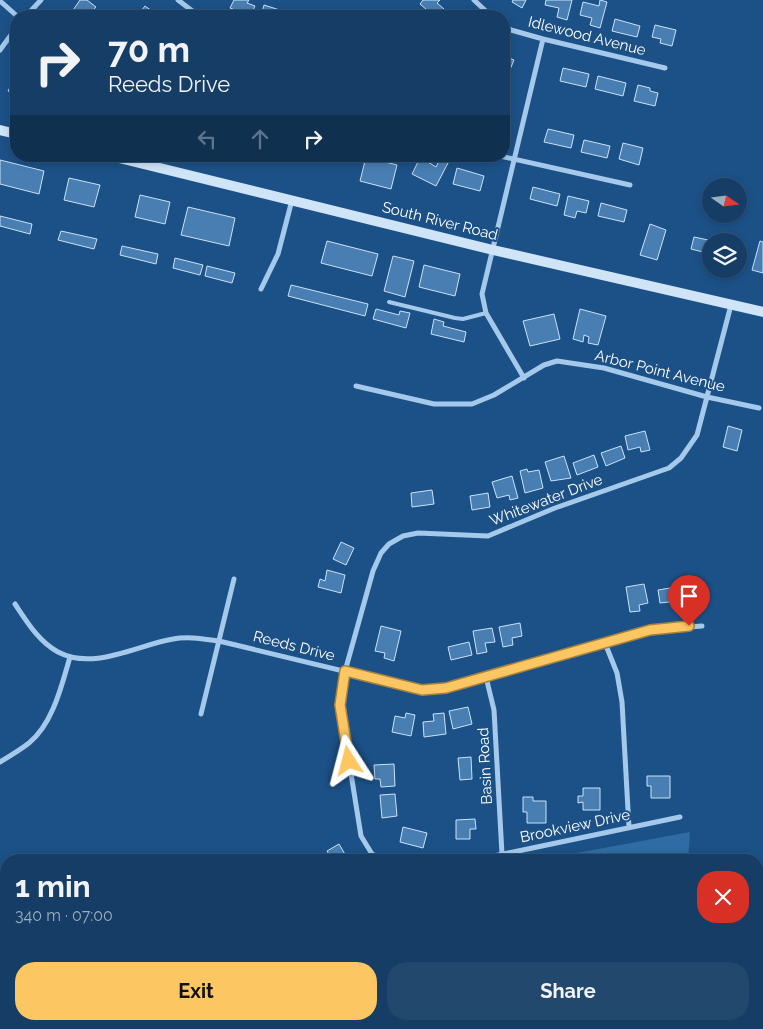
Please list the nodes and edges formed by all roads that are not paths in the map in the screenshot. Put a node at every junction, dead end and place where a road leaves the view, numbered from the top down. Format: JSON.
{"nodes":[{"id":1,"x":41,"y":0,"type":"edge"},
{"id":2,"x":178,"y":0,"type":"edge"},
{"id":3,"x":474,"y":0,"type":"edge"},
{"id":4,"x":0,"y":1,"type":"edge"},
{"id":5,"x":10,"y":10,"type":"edge"},
{"id":6,"x":32,"y":10,"type":"edge"},
{"id":7,"x":191,"y":10,"type":"edge"},
{"id":8,"x":485,"y":10,"type":"edge"},
{"id":9,"x":510,"y":29,"type":"edge"},
{"id":10,"x":10,"y":36,"type":"edge"},
{"id":11,"x":543,"y":39,"type":"junction"},
{"id":12,"x":0,"y":50,"type":"edge"},
{"id":13,"x":665,"y":68,"type":"dead end"},
{"id":14,"x":510,"y":159,"type":"edge"},
{"id":15,"x":515,"y":160,"type":"junction"},
{"id":16,"x":136,"y":162,"type":"edge"},
{"id":17,"x":630,"y":185,"type":"dead end"},
{"id":18,"x":292,"y":199,"type":"junction"},
{"id":19,"x":492,"y":250,"type":"junction"},
{"id":20,"x":261,"y":289,"type":"dead end"},
{"id":21,"x":389,"y":302,"type":"dead end"},
{"id":22,"x":731,"y":305,"type":"junction"},
{"id":23,"x":763,"y":312,"type":"edge"},
{"id":24,"x":486,"y":313,"type":"junction"},
{"id":25,"x":524,"y":378,"type":"junction"},
{"id":26,"x":356,"y":386,"type":"dead end"},
{"id":27,"x":708,"y":397,"type":"junction"},
{"id":28,"x":759,"y":408,"type":"dead end"},
{"id":29,"x":234,"y":579,"type":"dead end"},
{"id":30,"x":15,"y":604,"type":"dead end"},
{"id":31,"x":702,"y":626,"type":"dead end"},
{"id":32,"x":219,"y":641,"type":"junction"},
{"id":33,"x":605,"y":643,"type":"junction"},
{"id":34,"x":70,"y":656,"type":"junction"},
{"id":35,"x":345,"y":671,"type":"junction"},
{"id":36,"x":486,"y":677,"type":"junction"},
{"id":37,"x":201,"y":714,"type":"dead end"},
{"id":38,"x":0,"y":762,"type":"edge"},
{"id":39,"x":680,"y":817,"type":"dead end"},
{"id":40,"x":629,"y":828,"type":"junction"},
{"id":41,"x":372,"y":854,"type":"edge"},
{"id":42,"x":502,"y":854,"type":"joint"}],
"edges":[{"from":1,"to":6,"type":"street"},
{"from":2,"to":7,"type":"street"},
{"from":3,"to":8,"type":"street"},
{"from":4,"to":5,"type":"street"},
{"from":9,"to":11,"type":"street","name":"Idlewood Avenue"},
{"from":10,"to":12,"type":"street"},
{"from":11,"to":13,"type":"street","name":"Idlewood Avenue"},
{"from":11,"to":15,"type":"street"},
{"from":14,"to":15,"type":"street"},
{"from":15,"to":17,"type":"street"},
{"from":15,"to":19,"type":"street"},
{"from":16,"to":18,"type":"street","name":"South River Road"},
{"from":18,"to":19,"type":"street","name":"South River Road"},
{"from":18,"to":20,"type":"street"},
{"from":19,"to":22,"type":"street","name":"South River Road"},
{"from":19,"to":24,"type":"street"},
{"from":21,"to":24,"type":"lane"},
{"from":22,"to":23,"type":"street","name":"South River Road"},
{"from":22,"to":27,"type":"street","name":"Whitewater Drive"},
{"from":24,"to":25,"type":"street"},
{"from":25,"to":26,"type":"street","name":"Arbor Point Avenue"},
{"from":25,"to":27,"type":"street","name":"Arbor Point Avenue"},
{"from":27,"to":28,"type":"street","name":"Arbor Point Avenue"},
{"from":27,"to":35,"type":"street","name":"Whitewater Drive"},
{"from":29,"to":32,"type":"street"},
{"from":30,"to":34,"type":"street","name":"Reeds Drive"},
{"from":31,"to":33,"type":"street","name":"Reeds Drive"},
{"from":32,"to":34,"type":"street","name":"Reeds Drive"},
{"from":32,"to":35,"type":"street","name":"Reeds Drive"},
{"from":32,"to":37,"type":"street"},
{"from":33,"to":36,"type":"street","name":"Reeds Drive"},
{"from":33,"to":40,"type":"street"},
{"from":34,"to":38,"type":"street"},
{"from":35,"to":36,"type":"street","name":"Reeds Drive"},
{"from":35,"to":41,"type":"street"},
{"from":36,"to":42,"type":"street","name":"Basin Road"},
{"from":39,"to":40,"type":"street","name":"Brookview Drive"},
{"from":40,"to":42,"type":"street","name":"Brookview Drive"}]}
